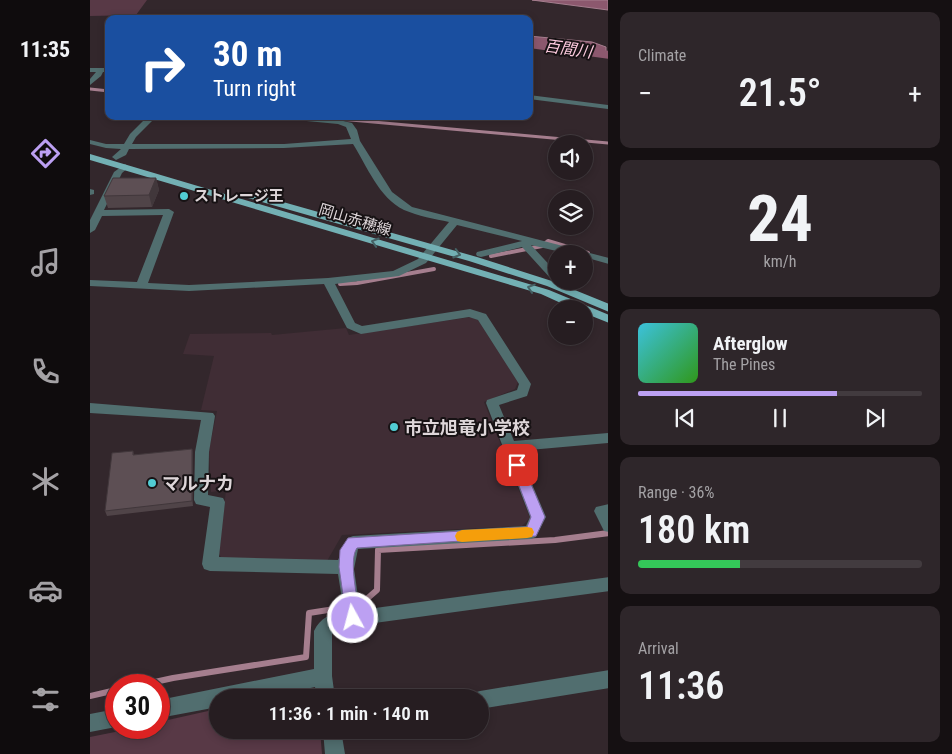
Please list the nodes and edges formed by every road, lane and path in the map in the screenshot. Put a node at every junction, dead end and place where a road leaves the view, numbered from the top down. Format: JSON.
{"nodes":[{"id":1,"x":90,"y":70,"type":"edge"},
{"id":2,"x":100,"y":70,"type":"junction"},
{"id":3,"x":105,"y":70,"type":"edge"},
{"id":4,"x":104,"y":81,"type":"dead end"},
{"id":5,"x":93,"y":82,"type":"edge"},
{"id":6,"x":533,"y":98,"type":"edge"},
{"id":7,"x":608,"y":107,"type":"edge"},
{"id":8,"x":149,"y":120,"type":"edge"},
{"id":9,"x":318,"y":120,"type":"edge"},
{"id":10,"x":356,"y":140,"type":"junction"},
{"id":11,"x":90,"y":142,"type":"edge"},
{"id":12,"x":126,"y":148,"type":"junction"},
{"id":13,"x":90,"y":150,"type":"edge"},
{"id":14,"x":90,"y":157,"type":"edge"},
{"id":15,"x":116,"y":157,"type":"junction"},
{"id":16,"x":125,"y":167,"type":"junction"},
{"id":17,"x":98,"y":213,"type":"junction"},
{"id":18,"x":456,"y":220,"type":"junction"},
{"id":19,"x":90,"y":230,"type":"edge"},
{"id":20,"x":535,"y":245,"type":"junction"},
{"id":21,"x":548,"y":247,"type":"edge"},
{"id":22,"x":430,"y":253,"type":"junction"},
{"id":23,"x":481,"y":254,"type":"dead end"},
{"id":24,"x":593,"y":257,"type":"edge"},
{"id":25,"x":608,"y":261,"type":"edge"},
{"id":26,"x":548,"y":265,"type":"edge"},
{"id":27,"x":328,"y":281,"type":"junction"},
{"id":28,"x":90,"y":283,"type":"edge"},
{"id":29,"x":141,"y":286,"type":"junction"},
{"id":30,"x":608,"y":309,"type":"edge"},
{"id":31,"x":608,"y":320,"type":"edge"},
{"id":32,"x":90,"y":408,"type":"edge"},
{"id":33,"x":608,"y":438,"type":"edge"},
{"id":34,"x":510,"y":447,"type":"junction"},
{"id":35,"x":608,"y":510,"type":"edge"},
{"id":36,"x":608,"y":526,"type":"edge"},
{"id":37,"x":346,"y":567,"type":"junction"},
{"id":38,"x":608,"y":584,"type":"edge"},
{"id":39,"x":353,"y":618,"type":"junction"},
{"id":40,"x":323,"y":676,"type":"junction"},
{"id":41,"x":608,"y":680,"type":"edge"},
{"id":42,"x":261,"y":689,"type":"edge"},
{"id":43,"x":325,"y":689,"type":"edge"},
{"id":44,"x":489,"y":699,"type":"edge"},
{"id":45,"x":209,"y":700,"type":"edge"},
{"id":46,"x":170,"y":707,"type":"edge"},
{"id":47,"x":105,"y":720,"type":"edge"},
{"id":48,"x":90,"y":723,"type":"edge"},
{"id":49,"x":333,"y":739,"type":"edge"},
{"id":50,"x":335,"y":754,"type":"edge"}],
"edges":[{"from":1,"to":2,"type":"street"},
{"from":2,"to":3,"type":"street"},
{"from":2,"to":5,"type":"street"},
{"from":4,"to":5,"type":"street"},
{"from":6,"to":7,"type":"street"},
{"from":8,"to":12,"type":"street"},
{"from":9,"to":10,"type":"street"},
{"from":10,"to":12,"type":"street"},
{"from":10,"to":18,"type":"street"},
{"from":11,"to":12,"type":"street"},
{"from":12,"to":15,"type":"street"},
{"from":13,"to":15,"type":"main road","name":"岡山赤穂線"},
{"from":14,"to":16,"type":"main road","name":"岡山赤穂線"},
{"from":15,"to":22,"type":"main road","name":"岡山赤穂線"},
{"from":16,"to":17,"type":"street"},
{"from":22,"to":16,"type":"main road","name":"岡山赤穂線","one_way":true},
{"from":17,"to":19,"type":"street"},
{"from":17,"to":29,"type":"street"},
{"from":18,"to":20,"type":"street"},
{"from":18,"to":22,"type":"street"},
{"from":20,"to":21,"type":"street"},
{"from":20,"to":23,"type":"street"},
{"from":20,"to":26,"type":"street"},
{"from":22,"to":27,"type":"street"},
{"from":22,"to":30,"type":"main road","name":"岡山赤穂線","one_way":true},
{"from":31,"to":22,"type":"main road","name":"岡山赤穂線","one_way":true},
{"from":24,"to":25,"type":"street"},
{"from":27,"to":29,"type":"street"},
{"from":27,"to":34,"type":"street"},
{"from":28,"to":29,"type":"street"},
{"from":32,"to":37,"type":"street"},
{"from":33,"to":34,"type":"street"},
{"from":34,"to":37,"type":"street"},
{"from":35,"to":36,"type":"street"},
{"from":37,"to":39,"type":"street"},
{"from":38,"to":39,"type":"street"},
{"from":39,"to":40,"type":"street"},
{"from":40,"to":42,"type":"street"},
{"from":40,"to":43,"type":"street"},
{"from":41,"to":44,"type":"street"},
{"from":45,"to":46,"type":"street"},
{"from":47,"to":48,"type":"street"},
{"from":49,"to":50,"type":"street"}]}
